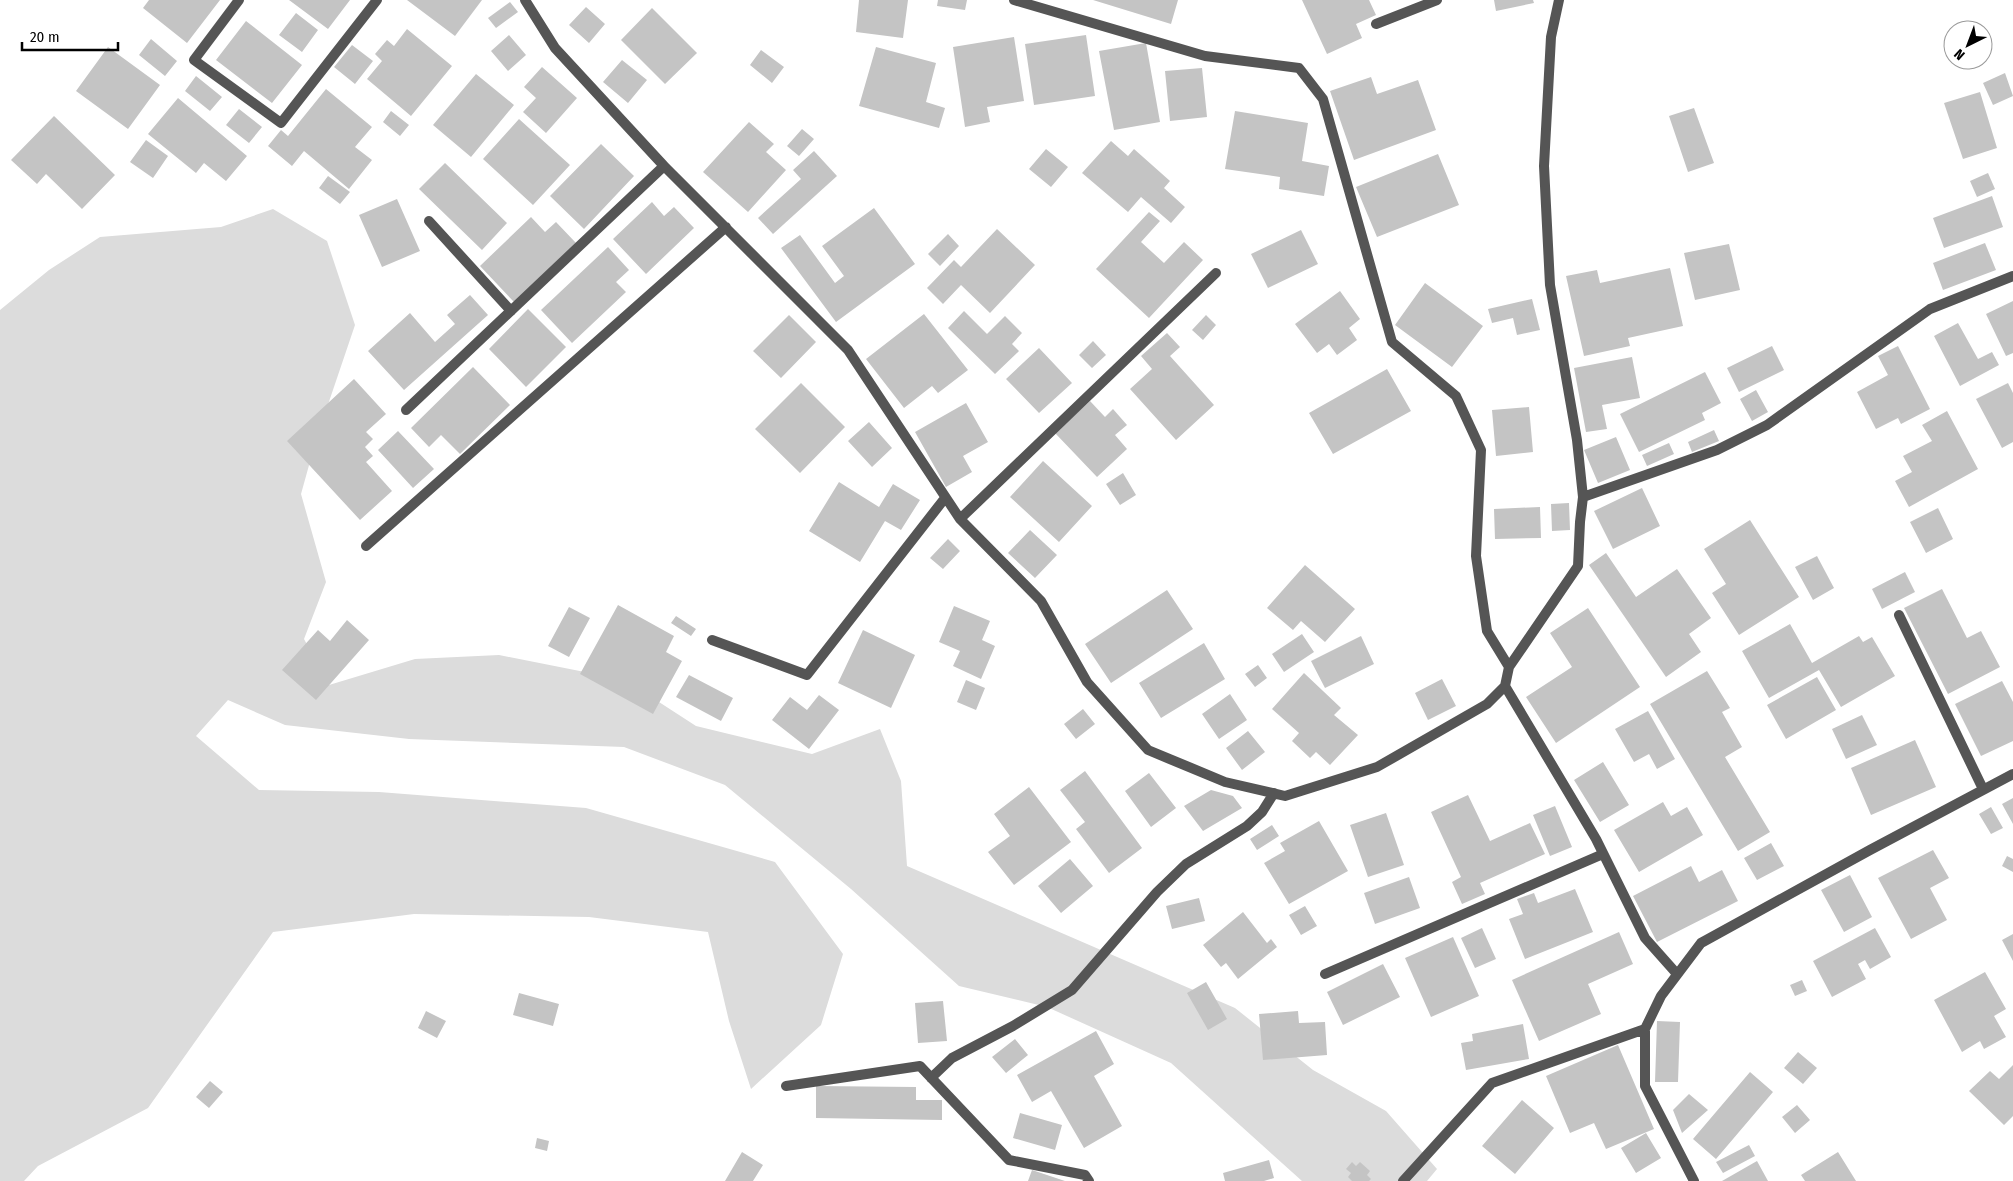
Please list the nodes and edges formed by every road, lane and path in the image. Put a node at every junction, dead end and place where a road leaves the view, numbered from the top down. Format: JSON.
{"nodes":[{"id":1,"x":240,"y":0,"type":"edge"},
{"id":2,"x":377,"y":0,"type":"edge"},
{"id":3,"x":525,"y":0,"type":"edge"},
{"id":4,"x":1014,"y":0,"type":"edge"},
{"id":5,"x":1437,"y":0,"type":"edge"},
{"id":6,"x":1559,"y":0,"type":"edge"},
{"id":7,"x":1376,"y":24,"type":"dead end"},
{"id":8,"x":664,"y":166,"type":"junction"},
{"id":9,"x":429,"y":221,"type":"dead end"},
{"id":10,"x":726,"y":227,"type":"junction"},
{"id":11,"x":1216,"y":273,"type":"dead end"},
{"id":12,"x":2013,"y":276,"type":"edge"},
{"id":13,"x":511,"y":311,"type":"junction"},
{"id":14,"x":406,"y":410,"type":"dead end"},
{"id":15,"x":1584,"y":497,"type":"junction"},
{"id":16,"x":945,"y":498,"type":"junction"},
{"id":17,"x":960,"y":519,"type":"junction"},
{"id":18,"x":366,"y":546,"type":"dead end"},
{"id":19,"x":1899,"y":615,"type":"dead end"},
{"id":20,"x":712,"y":640,"type":"dead end"},
{"id":21,"x":1508,"y":667,"type":"junction"},
{"id":22,"x":1505,"y":686,"type":"junction"},
{"id":23,"x":2013,"y":774,"type":"edge"},
{"id":24,"x":1983,"y":790,"type":"junction"},
{"id":25,"x":1274,"y":794,"type":"junction"},
{"id":26,"x":1603,"y":854,"type":"junction"},
{"id":27,"x":1325,"y":974,"type":"dead end"},
{"id":28,"x":1677,"y":974,"type":"junction"},
{"id":29,"x":1645,"y":1029,"type":"junction"},
{"id":30,"x":931,"y":1078,"type":"junction"},
{"id":31,"x":786,"y":1086,"type":"dead end"},
{"id":32,"x":1089,"y":1181,"type":"edge"},
{"id":33,"x":1403,"y":1181,"type":"edge"},
{"id":34,"x":1694,"y":1181,"type":"edge"}],
"edges":[{"from":1,"to":2,"type":"street"},
{"from":3,"to":8,"type":"street"},
{"from":4,"to":21,"type":"street"},
{"from":5,"to":7,"type":"street"},
{"from":6,"to":15,"type":"street"},
{"from":8,"to":10,"type":"street"},
{"from":8,"to":13,"type":"street"},
{"from":9,"to":13,"type":"street"},
{"from":10,"to":16,"type":"street"},
{"from":10,"to":18,"type":"street"},
{"from":11,"to":17,"type":"street"},
{"from":12,"to":15,"type":"street"},
{"from":13,"to":14,"type":"street"},
{"from":15,"to":21,"type":"street"},
{"from":16,"to":17,"type":"street"},
{"from":16,"to":20,"type":"street"},
{"from":17,"to":25,"type":"street"},
{"from":19,"to":24,"type":"street"},
{"from":21,"to":22,"type":"street"},
{"from":22,"to":25,"type":"street"},
{"from":22,"to":26,"type":"street"},
{"from":23,"to":24,"type":"street"},
{"from":24,"to":28,"type":"street"},
{"from":25,"to":30,"type":"street"},
{"from":26,"to":27,"type":"street"},
{"from":26,"to":28,"type":"street"},
{"from":28,"to":29,"type":"street"},
{"from":29,"to":33,"type":"street"},
{"from":29,"to":34,"type":"street"},
{"from":30,"to":31,"type":"street"},
{"from":30,"to":32,"type":"street"}]}
